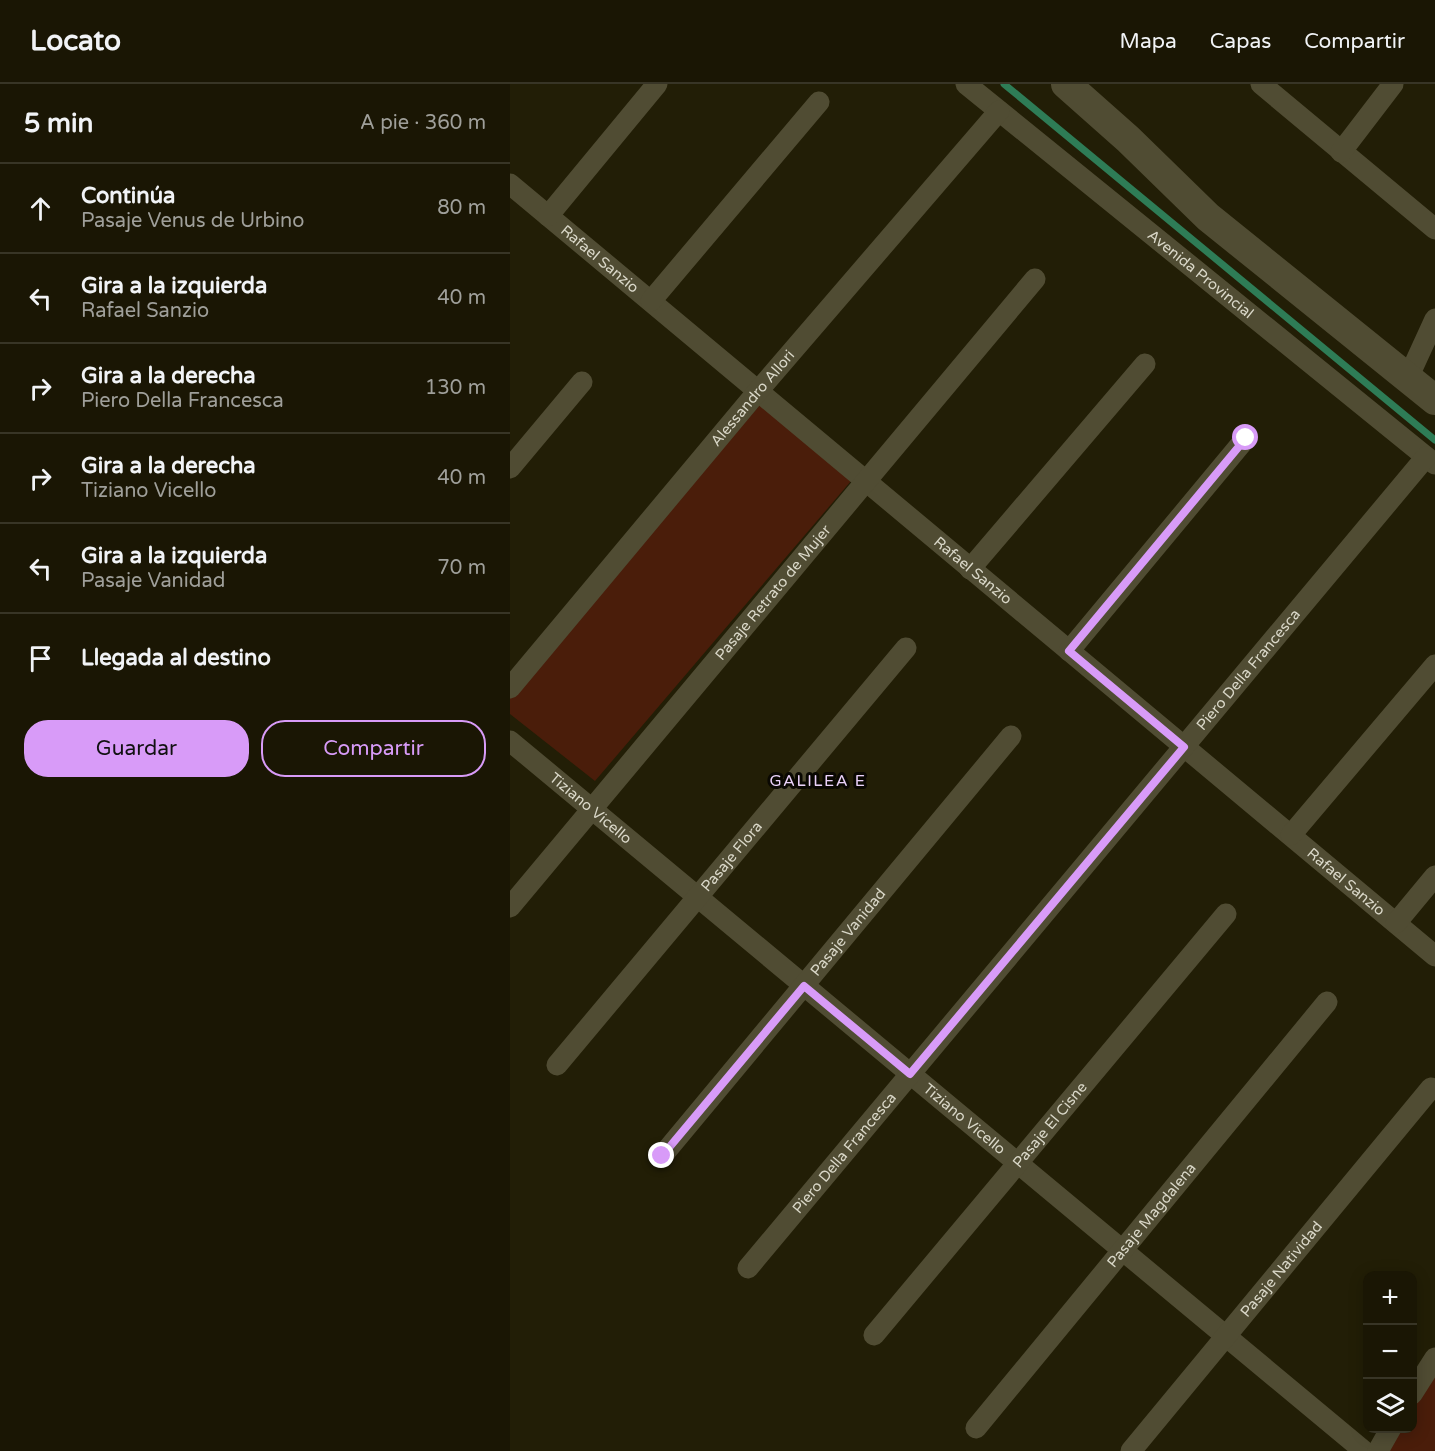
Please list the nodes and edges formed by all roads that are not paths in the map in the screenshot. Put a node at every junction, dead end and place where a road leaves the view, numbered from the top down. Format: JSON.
{"nodes":[{"id":1,"x":657,"y":84,"type":"edge"},
{"id":2,"x":966,"y":84,"type":"edge"},
{"id":3,"x":1066,"y":84,"type":"edge"},
{"id":4,"x":1261,"y":84,"type":"edge"},
{"id":5,"x":1393,"y":84,"type":"edge"},
{"id":6,"x":819,"y":102,"type":"dead end"},
{"id":7,"x":999,"y":111,"type":"junction"},
{"id":8,"x":1341,"y":152,"type":"junction"},
{"id":9,"x":510,"y":184,"type":"edge"},
{"id":10,"x":548,"y":216,"type":"junction"},
{"id":11,"x":1435,"y":229,"type":"edge"},
{"id":12,"x":1035,"y":279,"type":"dead end"},
{"id":13,"x":651,"y":301,"type":"junction"},
{"id":14,"x":1435,"y":319,"type":"edge"},
{"id":15,"x":1144,"y":364,"type":"dead end"},
{"id":16,"x":1408,"y":378,"type":"junction"},
{"id":17,"x":582,"y":382,"type":"dead end"},
{"id":18,"x":758,"y":391,"type":"junction"},
{"id":19,"x":1435,"y":400,"type":"edge"},
{"id":20,"x":1246,"y":438,"type":"dead end"},
{"id":21,"x":1430,"y":461,"type":"edge"},
{"id":22,"x":510,"y":468,"type":"edge"},
{"id":23,"x":866,"y":483,"type":"junction"},
{"id":24,"x":970,"y":569,"type":"junction"},
{"id":25,"x":906,"y":648,"type":"dead end"},
{"id":26,"x":1069,"y":651,"type":"junction"},
{"id":27,"x":1435,"y":665,"type":"edge"},
{"id":28,"x":510,"y":688,"type":"edge"},
{"id":29,"x":1011,"y":736,"type":"dead end"},
{"id":30,"x":510,"y":741,"type":"edge"},
{"id":31,"x":1184,"y":747,"type":"junction"},
{"id":32,"x":594,"y":809,"type":"junction"},
{"id":33,"x":1291,"y":835,"type":"junction"},
{"id":34,"x":1435,"y":876,"type":"edge"},
{"id":35,"x":698,"y":898,"type":"junction"},
{"id":36,"x":510,"y":908,"type":"edge"},
{"id":37,"x":1226,"y":914,"type":"dead end"},
{"id":38,"x":1396,"y":923,"type":"junction"},
{"id":39,"x":1435,"y":956,"type":"edge"},
{"id":40,"x":804,"y":986,"type":"junction"},
{"id":41,"x":1327,"y":1002,"type":"dead end"},
{"id":42,"x":557,"y":1065,"type":"dead end"},
{"id":43,"x":910,"y":1074,"type":"junction"},
{"id":44,"x":1431,"y":1088,"type":"dead end"},
{"id":45,"x":662,"y":1156,"type":"dead end"},
{"id":46,"x":1017,"y":1164,"type":"junction"},
{"id":47,"x":1123,"y":1251,"type":"junction"},
{"id":48,"x":748,"y":1269,"type":"dead end"},
{"id":49,"x":874,"y":1335,"type":"dead end"},
{"id":50,"x":1226,"y":1336,"type":"junction"},
{"id":51,"x":1435,"y":1358,"type":"edge"},
{"id":52,"x":1417,"y":1387,"type":"edge"},
{"id":53,"x":976,"y":1428,"type":"dead end"},
{"id":54,"x":1388,"y":1433,"type":"edge"},
{"id":55,"x":1131,"y":1451,"type":"edge"},
{"id":56,"x":1364,"y":1451,"type":"edge"},
{"id":57,"x":1378,"y":1451,"type":"edge"}],
"edges":[{"from":1,"to":10,"type":"street"},
{"from":2,"to":7,"type":"street","name":"Avenida Provincial"},
{"from":3,"to":16,"type":"street"},
{"from":4,"to":8,"type":"street"},
{"from":5,"to":8,"type":"street"},
{"from":6,"to":13,"type":"street"},
{"from":7,"to":18,"type":"street","name":"Alessandro Allori"},
{"from":7,"to":21,"type":"street","name":"Avenida Provincial"},
{"from":8,"to":11,"type":"street"},
{"from":9,"to":10,"type":"street","name":"Rafael Sanzio"},
{"from":10,"to":13,"type":"street","name":"Rafael Sanzio"},
{"from":12,"to":23,"type":"street","name":"Pasaje Retrato de Mujer"},
{"from":13,"to":18,"type":"street","name":"Rafael Sanzio"},
{"from":14,"to":16,"type":"street"},
{"from":15,"to":24,"type":"street"},
{"from":16,"to":19,"type":"street"},
{"from":17,"to":22,"type":"street"},
{"from":18,"to":23,"type":"street","name":"Rafael Sanzio"},
{"from":18,"to":28,"type":"street","name":"Alessandro Allori"},
{"from":20,"to":26,"type":"street"},
{"from":21,"to":31,"type":"street","name":"Piero Della Francesca"},
{"from":23,"to":24,"type":"street","name":"Rafael Sanzio"},
{"from":23,"to":32,"type":"street","name":"Pasaje Retrato de Mujer"},
{"from":24,"to":26,"type":"street","name":"Rafael Sanzio"},
{"from":25,"to":35,"type":"street","name":"Pasaje Flora"},
{"from":26,"to":31,"type":"street","name":"Rafael Sanzio"},
{"from":27,"to":33,"type":"street"},
{"from":29,"to":40,"type":"street","name":"Pasaje Vanidad"},
{"from":30,"to":32,"type":"street","name":"Tiziano Vicello"},
{"from":31,"to":33,"type":"street","name":"Rafael Sanzio"},
{"from":31,"to":43,"type":"street","name":"Piero Della Francesca"},
{"from":32,"to":35,"type":"street","name":"Tiziano Vicello"},
{"from":32,"to":36,"type":"street","name":"Pasaje Retrato de Mujer"},
{"from":33,"to":38,"type":"street","name":"Rafael Sanzio"},
{"from":34,"to":38,"type":"street"},
{"from":35,"to":40,"type":"street","name":"Tiziano Vicello"},
{"from":35,"to":42,"type":"street","name":"Pasaje Flora"},
{"from":37,"to":46,"type":"street","name":"Pasaje El Cisne"},
{"from":38,"to":39,"type":"street","name":"Rafael Sanzio"},
{"from":40,"to":43,"type":"street","name":"Tiziano Vicello"},
{"from":40,"to":45,"type":"street","name":"Pasaje Vanidad"},
{"from":41,"to":47,"type":"street","name":"Pasaje Magdalena"},
{"from":43,"to":46,"type":"street","name":"Tiziano Vicello"},
{"from":43,"to":48,"type":"street","name":"Piero Della Francesca"},
{"from":44,"to":50,"type":"street","name":"Pasaje Natividad"},
{"from":46,"to":47,"type":"street","name":"Tiziano Vicello"},
{"from":46,"to":49,"type":"street","name":"Pasaje El Cisne"},
{"from":47,"to":50,"type":"street","name":"Tiziano Vicello"},
{"from":47,"to":53,"type":"street","name":"Pasaje Magdalena"},
{"from":50,"to":55,"type":"street","name":"Pasaje Natividad"},
{"from":50,"to":56,"type":"street","name":"Tiziano Vicello"},
{"from":51,"to":52,"type":"street"},
{"from":54,"to":57,"type":"street"}]}
